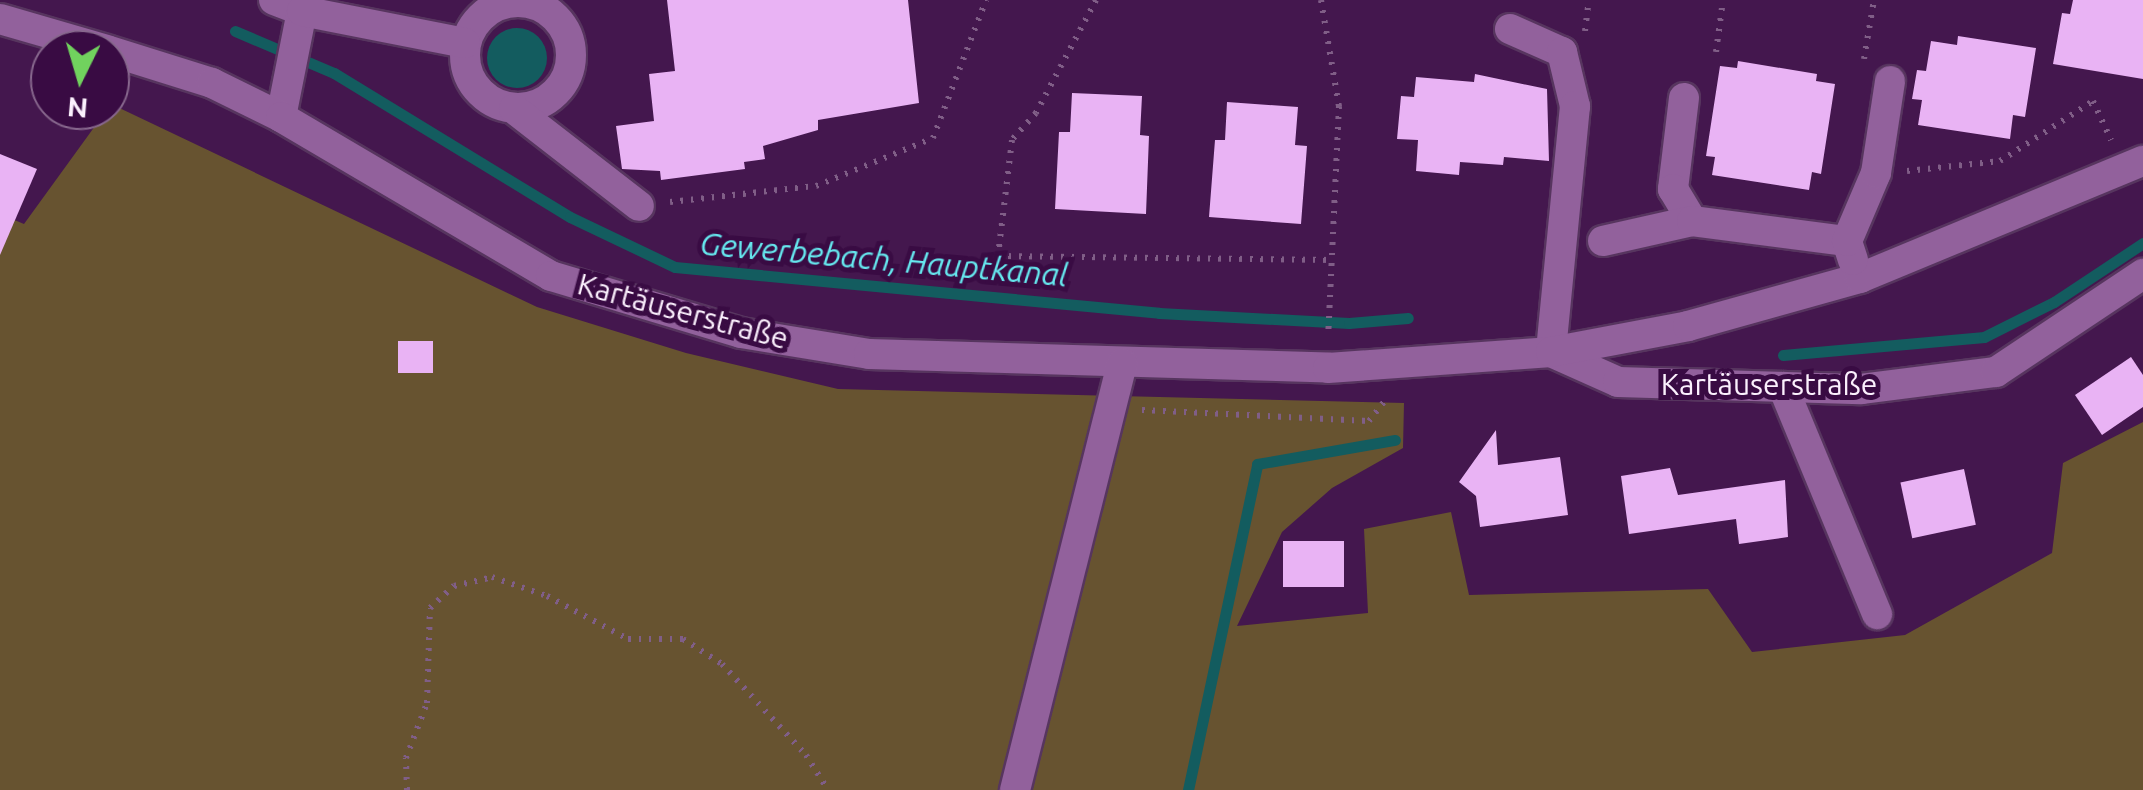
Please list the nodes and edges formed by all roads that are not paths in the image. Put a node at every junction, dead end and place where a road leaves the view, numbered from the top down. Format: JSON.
{"nodes":[{"id":1,"x":288,"y":6,"type":"edge"},
{"id":2,"x":0,"y":19,"type":"edge"},
{"id":3,"x":1510,"y":29,"type":"dead end"},
{"id":4,"x":38,"y":30,"type":"edge"},
{"id":5,"x":465,"y":44,"type":"junction"},
{"id":6,"x":130,"y":57,"type":"edge"},
{"id":7,"x":1890,"y":81,"type":"dead end"},
{"id":8,"x":1684,"y":98,"type":"dead end"},
{"id":9,"x":285,"y":106,"type":"junction"},
{"id":10,"x":514,"y":109,"type":"junction"},
{"id":11,"x":2133,"y":166,"type":"edge"},
{"id":12,"x":639,"y":206,"type":"road end"},
{"id":13,"x":1692,"y":221,"type":"junction"},
{"id":14,"x":1603,"y":241,"type":"dead end"},
{"id":15,"x":1846,"y":241,"type":"junction"},
{"id":16,"x":2143,"y":274,"type":"edge"},
{"id":17,"x":1860,"y":278,"type":"junction"},
{"id":18,"x":1551,"y":352,"type":"junction"},
{"id":19,"x":1122,"y":363,"type":"junction"},
{"id":20,"x":1783,"y":387,"type":"junction"},
{"id":21,"x":1877,"y":614,"type":"dead end"},
{"id":22,"x":1015,"y":790,"type":"edge"}],
"edges":[{"from":1,"to":5,"type":"street"},
{"from":1,"to":9,"type":"street"},
{"from":2,"to":4,"type":"street","name":"Kartäuserstraße"},
{"from":3,"to":18,"type":"street"},
{"from":5,"to":10,"type":"street"},
{"from":5,"to":10,"type":"street"},
{"from":6,"to":9,"type":"street","name":"Kartäuserstraße"},
{"from":7,"to":15,"type":"street"},
{"from":8,"to":13,"type":"street"},
{"from":9,"to":19,"type":"street","name":"Kartäuserstraße"},
{"from":10,"to":12,"type":"street"},
{"from":11,"to":17,"type":"street","name":"Kartäuserstraße"},
{"from":13,"to":14,"type":"street"},
{"from":13,"to":15,"type":"street"},
{"from":15,"to":17,"type":"street"},
{"from":16,"to":20,"type":"street","name":"Kartäuserstraße"},
{"from":17,"to":18,"type":"street","name":"Kartäuserstraße"},
{"from":18,"to":19,"type":"street","name":"Kartäuserstraße"},
{"from":18,"to":20,"type":"street","name":"Kartäuserstraße"},
{"from":19,"to":22,"type":"street"},
{"from":20,"to":21,"type":"street"}]}
